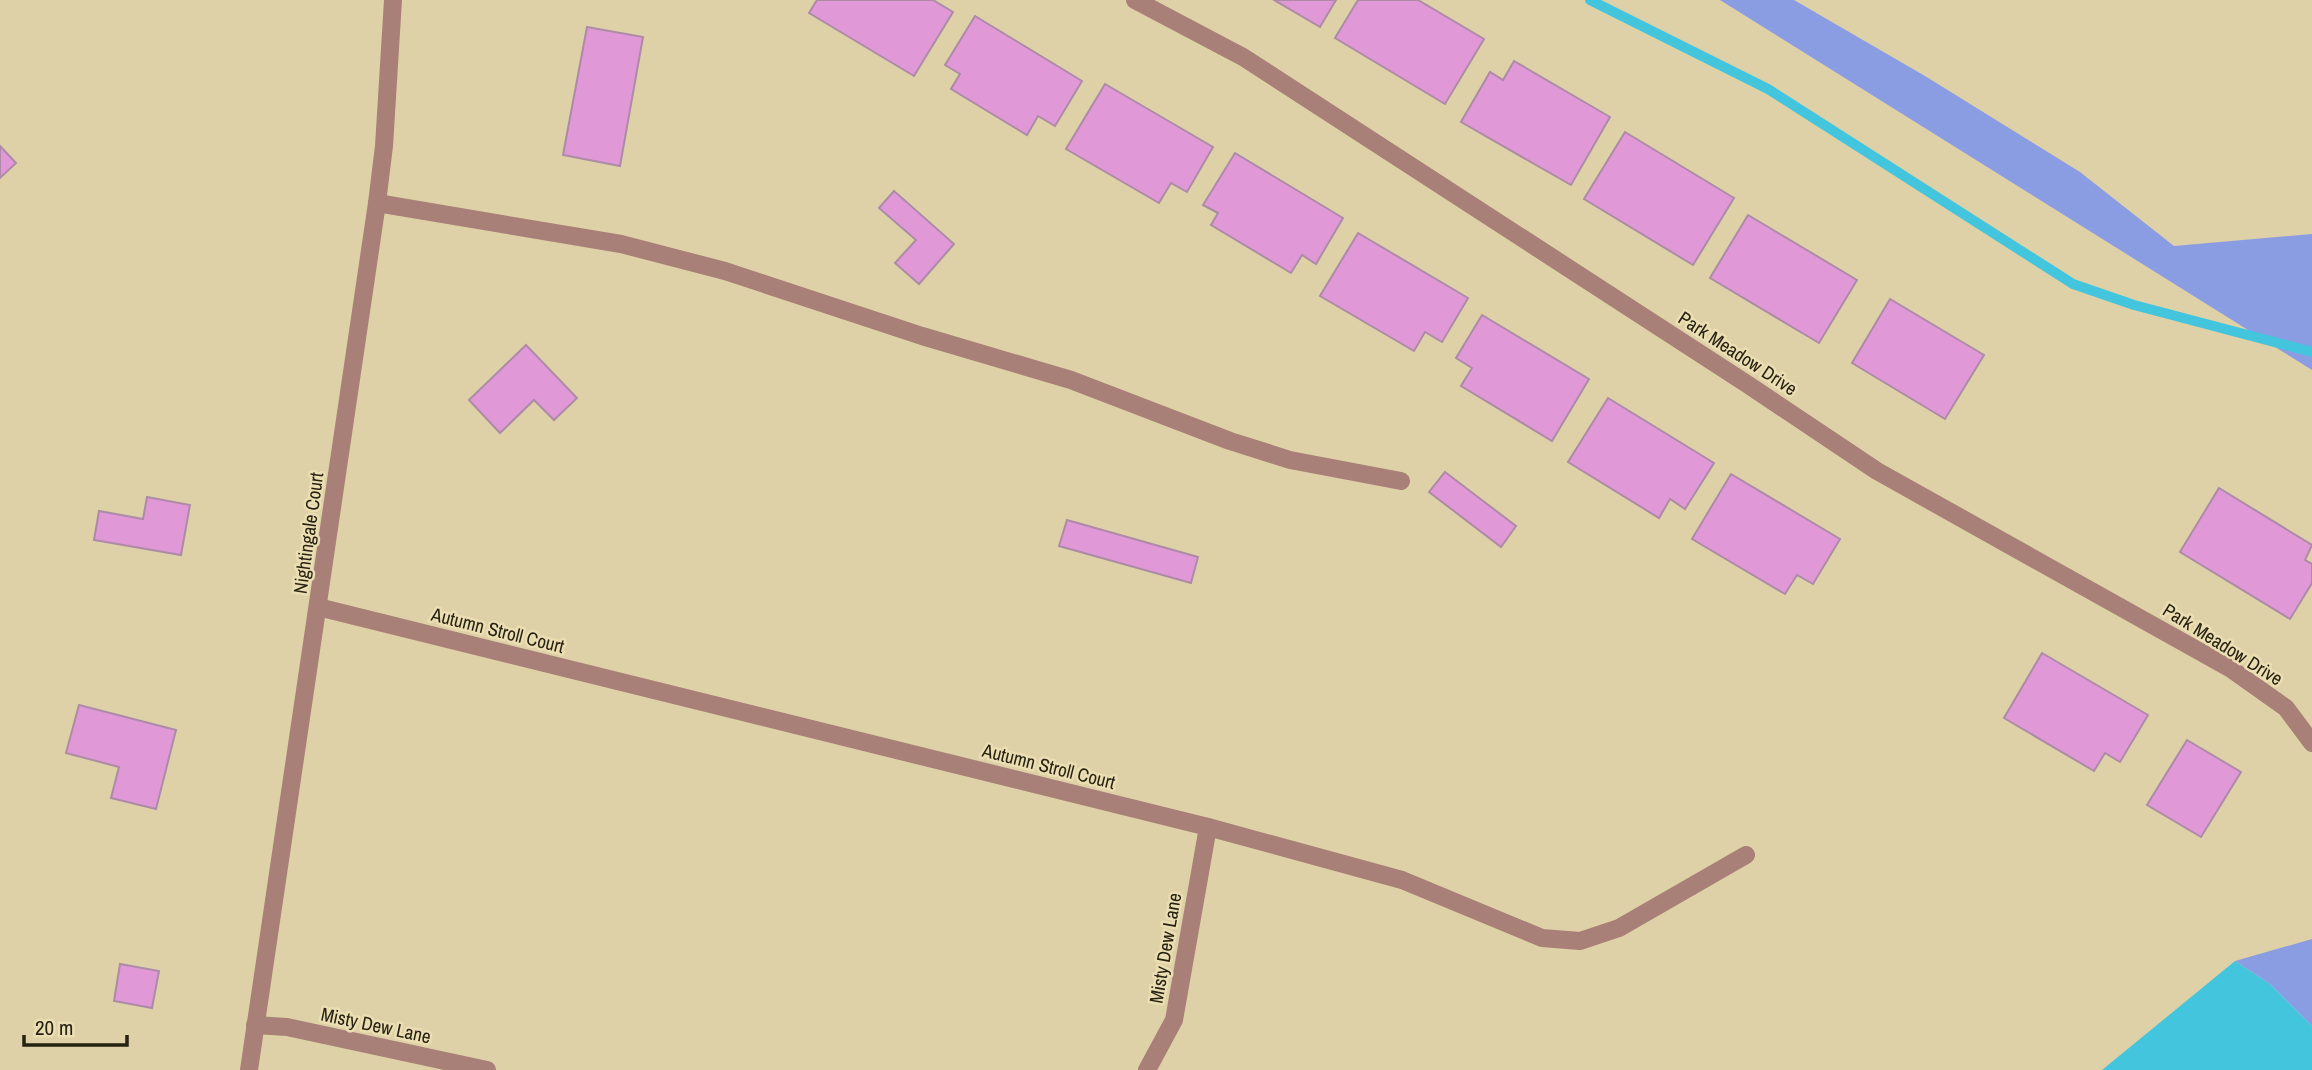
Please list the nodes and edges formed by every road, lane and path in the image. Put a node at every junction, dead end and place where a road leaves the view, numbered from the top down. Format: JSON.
{"nodes":[{"id":1,"x":393,"y":0,"type":"edge"},
{"id":2,"x":1135,"y":0,"type":"edge"},
{"id":3,"x":377,"y":203,"type":"junction"},
{"id":4,"x":1401,"y":481,"type":"dead end"},
{"id":5,"x":318,"y":607,"type":"junction"},
{"id":6,"x":2312,"y":743,"type":"edge"},
{"id":7,"x":1208,"y":827,"type":"junction"},
{"id":8,"x":1746,"y":855,"type":"dead end"},
{"id":9,"x":255,"y":1025,"type":"junction"},
{"id":10,"x":249,"y":1070,"type":"edge"},
{"id":11,"x":487,"y":1070,"type":"edge"},
{"id":12,"x":1147,"y":1070,"type":"edge"}],
"edges":[{"from":1,"to":3,"type":"street","name":"Nightingale Court"},
{"from":2,"to":6,"type":"street","name":"Park Meadow Drive"},
{"from":3,"to":4,"type":"street"},
{"from":3,"to":5,"type":"street","name":"Nightingale Court"},
{"from":5,"to":7,"type":"street","name":"Autumn Stroll Court"},
{"from":5,"to":9,"type":"street","name":"Nightingale Court"},
{"from":7,"to":8,"type":"street","name":"Autumn Stroll Court"},
{"from":7,"to":12,"type":"street","name":"Misty Dew Lane"},
{"from":9,"to":10,"type":"street","name":"Nightingale Court"},
{"from":9,"to":11,"type":"street","name":"Misty Dew Lane"}]}
